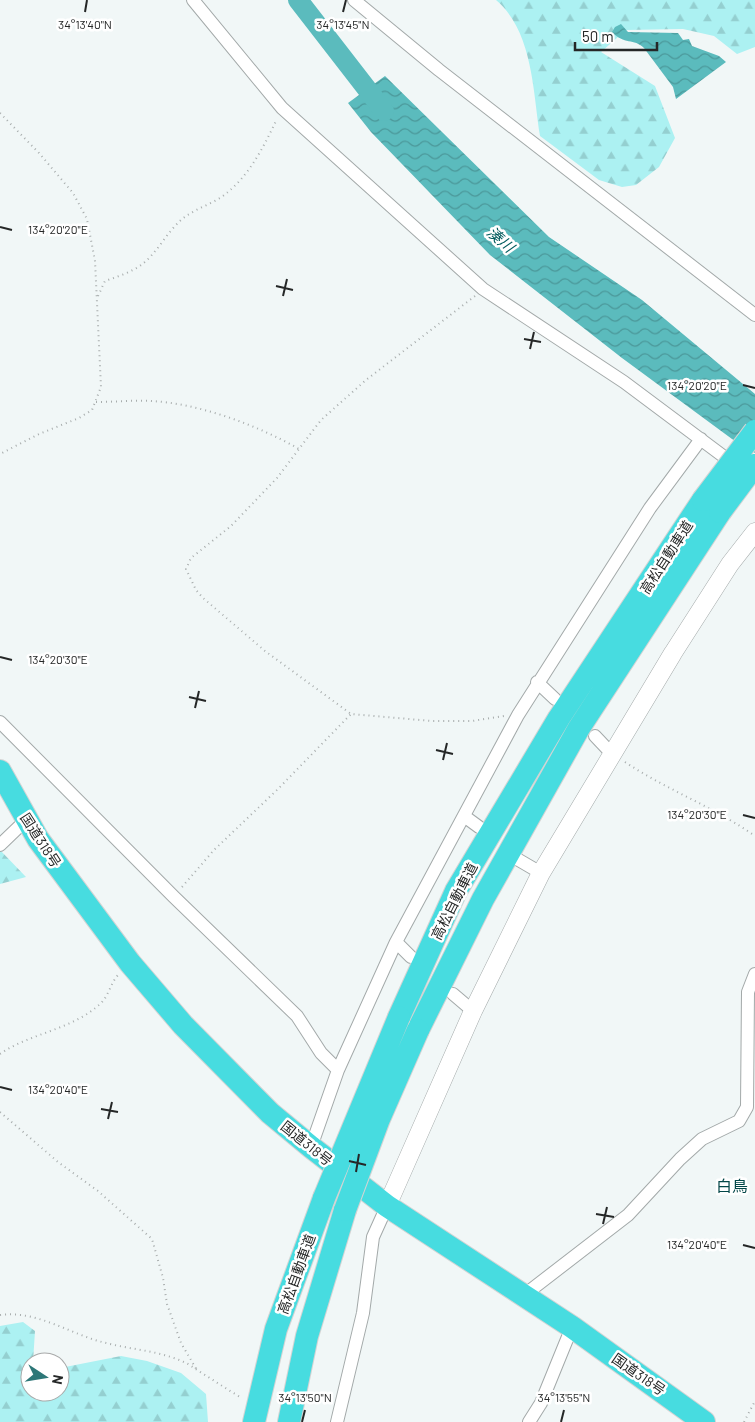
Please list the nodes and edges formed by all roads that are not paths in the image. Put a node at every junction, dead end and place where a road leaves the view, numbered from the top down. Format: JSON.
{"nodes":[{"id":1,"x":193,"y":0,"type":"edge"},
{"id":2,"x":354,"y":0,"type":"edge"},
{"id":3,"x":755,"y":315,"type":"edge"},
{"id":4,"x":755,"y":431,"type":"edge"},
{"id":5,"x":701,"y":439,"type":"junction"},
{"id":6,"x":755,"y":465,"type":"edge"},
{"id":7,"x":755,"y":479,"type":"edge"},
{"id":8,"x":712,"y":506,"type":"junction"},
{"id":9,"x":755,"y":532,"type":"edge"},
{"id":10,"x":537,"y":682,"type":"junction"},
{"id":11,"x":555,"y":699,"type":"dead end"},
{"id":12,"x":0,"y":722,"type":"edge"},
{"id":13,"x":595,"y":736,"type":"dead end"},
{"id":14,"x":612,"y":754,"type":"junction"},
{"id":15,"x":0,"y":770,"type":"edge"},
{"id":16,"x":464,"y":816,"type":"junction"},
{"id":17,"x":27,"y":819,"type":"junction"},
{"id":18,"x":479,"y":827,"type":"dead end"},
{"id":19,"x":0,"y":845,"type":"edge"},
{"id":20,"x":517,"y":859,"type":"dead end"},
{"id":21,"x":541,"y":873,"type":"junction"},
{"id":22,"x":396,"y":942,"type":"junction"},
{"id":23,"x":410,"y":957,"type":"dead end"},
{"id":24,"x":755,"y":974,"type":"edge"},
{"id":25,"x":453,"y":994,"type":"dead end"},
{"id":26,"x":472,"y":1011,"type":"junction"},
{"id":27,"x":752,"y":1028,"type":"edge"},
{"id":28,"x":338,"y":1070,"type":"junction"},
{"id":29,"x":311,"y":1147,"type":"junction"},
{"id":30,"x":387,"y":1206,"type":"junction"},
{"id":31,"x":523,"y":1296,"type":"junction"},
{"id":32,"x":572,"y":1327,"type":"junction"},
{"id":33,"x":254,"y":1422,"type":"edge"},
{"id":34,"x":289,"y":1422,"type":"edge"},
{"id":35,"x":337,"y":1422,"type":"edge"},
{"id":36,"x":529,"y":1422,"type":"edge"},
{"id":37,"x":704,"y":1422,"type":"edge"}],
"edges":[{"from":1,"to":5,"type":"street"},
{"from":2,"to":3,"type":"street"},
{"from":4,"to":8,"type":"highway","name":"高松自動車道","bridge":true},
{"from":5,"to":7,"type":"street"},
{"from":5,"to":10,"type":"street"},
{"from":6,"to":8,"type":"highway","name":"高松自動車道","bridge":true},
{"from":8,"to":33,"type":"highway","name":"高松自動車道","bridge":true},
{"from":8,"to":34,"type":"highway","name":"高松自動車道","bridge":true},
{"from":9,"to":14,"type":"street"},
{"from":10,"to":11,"type":"street"},
{"from":10,"to":16,"type":"street"},
{"from":12,"to":28,"type":"street"},
{"from":13,"to":14,"type":"street"},
{"from":14,"to":21,"type":"street"},
{"from":15,"to":17,"type":"highway","name":"国道318号"},
{"from":16,"to":18,"type":"street"},
{"from":16,"to":22,"type":"street"},
{"from":17,"to":19,"type":"street"},
{"from":17,"to":29,"type":"highway","name":"国道318号"},
{"from":20,"to":21,"type":"street"},
{"from":21,"to":26,"type":"street"},
{"from":22,"to":23,"type":"street"},
{"from":22,"to":28,"type":"street"},
{"from":24,"to":27,"type":"street"},
{"from":25,"to":26,"type":"street"},
{"from":26,"to":30,"type":"street"},
{"from":27,"to":31,"type":"street"},
{"from":28,"to":29,"type":"street"},
{"from":29,"to":30,"type":"highway","name":"国道318号"},
{"from":30,"to":31,"type":"highway","name":"国道318号"},
{"from":30,"to":35,"type":"street"},
{"from":31,"to":32,"type":"highway","name":"国道318号"},
{"from":32,"to":36,"type":"street"},
{"from":32,"to":37,"type":"highway","name":"国道318号"}]}
